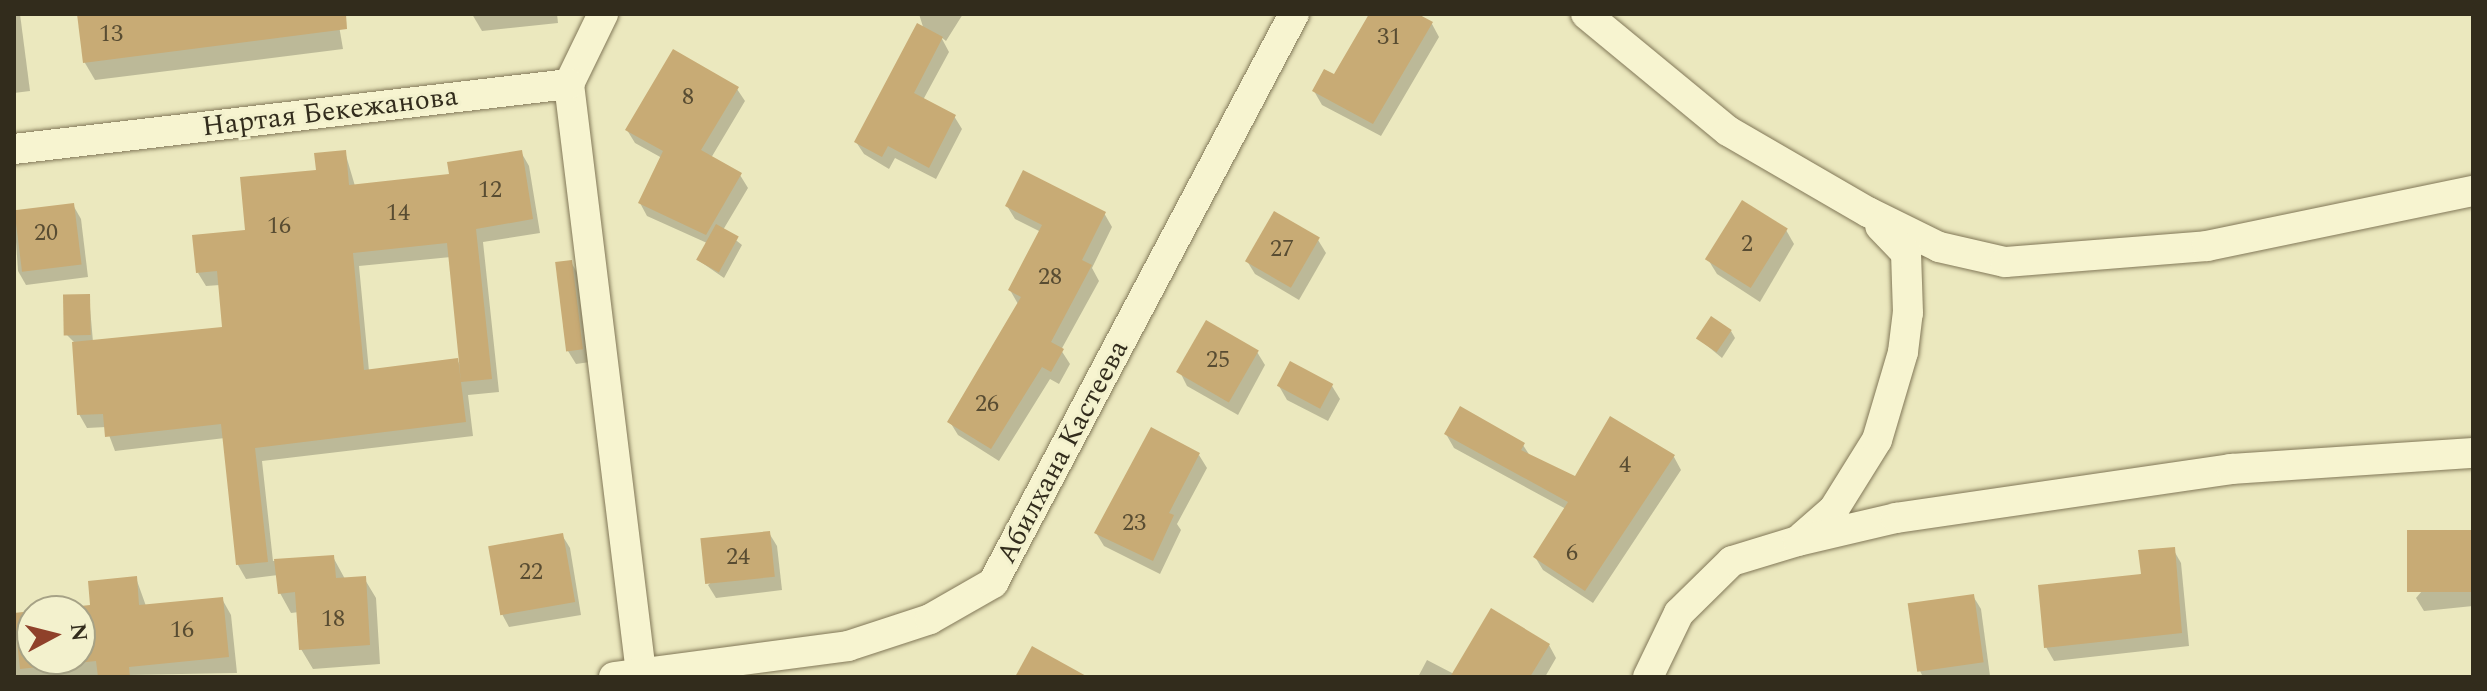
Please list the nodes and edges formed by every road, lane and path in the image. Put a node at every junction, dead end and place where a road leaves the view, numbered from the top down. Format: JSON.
{"nodes":[{"id":1,"x":603,"y":14,"type":"edge"},
{"id":2,"x":1294,"y":14,"type":"edge"},
{"id":3,"x":1586,"y":14,"type":"edge"},
{"id":4,"x":569,"y":84,"type":"junction"},
{"id":5,"x":14,"y":149,"type":"edge"},
{"id":6,"x":2473,"y":191,"type":"edge"},
{"id":7,"x":1868,"y":212,"type":"junction"},
{"id":8,"x":2473,"y":453,"type":"edge"},
{"id":9,"x":1798,"y":541,"type":"junction"},
{"id":10,"x":627,"y":675,"type":"edge"},
{"id":11,"x":1648,"y":677,"type":"edge"}],
"edges":[{"from":1,"to":4,"type":"street"},
{"from":2,"to":10,"type":"street","name":"Абилхана Кастеева"},
{"from":3,"to":7,"type":"street"},
{"from":4,"to":5,"type":"street","name":"Нартая Бекежанова"},
{"from":4,"to":10,"type":"street"},
{"from":6,"to":7,"type":"street"},
{"from":7,"to":9,"type":"street"},
{"from":8,"to":9,"type":"street"},
{"from":9,"to":11,"type":"street"}]}
